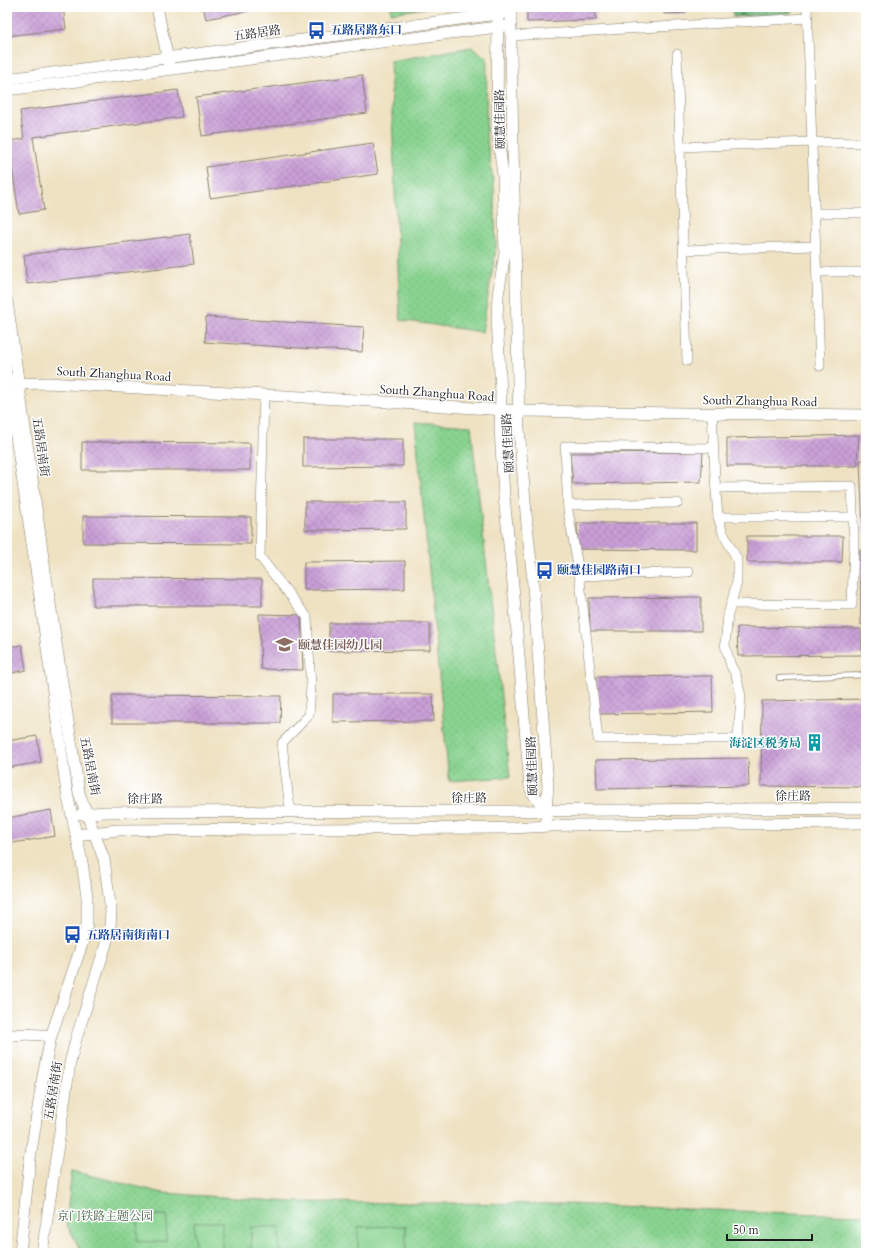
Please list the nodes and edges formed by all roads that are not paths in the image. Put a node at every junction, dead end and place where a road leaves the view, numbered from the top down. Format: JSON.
{"nodes":[{"id":1,"x":157,"y":7,"type":"edge"},
{"id":2,"x":807,"y":7,"type":"edge"},
{"id":3,"x":498,"y":10,"type":"edge"},
{"id":4,"x":511,"y":10,"type":"edge"},
{"id":5,"x":808,"y":18,"type":"junction"},
{"id":6,"x":498,"y":27,"type":"junction"},
{"id":7,"x":511,"y":31,"type":"junction"},
{"id":8,"x":677,"y":54,"type":"dead end"},
{"id":9,"x":167,"y":58,"type":"junction"},
{"id":10,"x":169,"y":70,"type":"junction"},
{"id":11,"x":7,"y":79,"type":"edge"},
{"id":12,"x":7,"y":90,"type":"edge"},
{"id":13,"x":812,"y":142,"type":"junction"},
{"id":14,"x":866,"y":144,"type":"edge"},
{"id":15,"x":680,"y":146,"type":"junction"},
{"id":16,"x":815,"y":213,"type":"junction"},
{"id":17,"x":866,"y":213,"type":"edge"},
{"id":18,"x":816,"y":246,"type":"junction"},
{"id":19,"x":684,"y":250,"type":"junction"},
{"id":20,"x":817,"y":272,"type":"junction"},
{"id":21,"x":866,"y":272,"type":"edge"},
{"id":22,"x":7,"y":301,"type":"edge"},
{"id":23,"x":687,"y":361,"type":"dead end"},
{"id":24,"x":820,"y":366,"type":"dead end"},
{"id":25,"x":7,"y":377,"type":"edge"},
{"id":26,"x":19,"y":383,"type":"junction"},
{"id":27,"x":7,"y":384,"type":"edge"},
{"id":28,"x":264,"y":395,"type":"junction"},
{"id":29,"x":519,"y":411,"type":"junction"},
{"id":30,"x":712,"y":413,"type":"junction"},
{"id":31,"x":866,"y":415,"type":"edge"},
{"id":32,"x":714,"y":448,"type":"junction"},
{"id":33,"x":716,"y":488,"type":"junction"},
{"id":34,"x":678,"y":503,"type":"dead end"},
{"id":35,"x":568,"y":505,"type":"junction"},
{"id":36,"x":718,"y":517,"type":"junction"},
{"id":37,"x":854,"y":517,"type":"junction"},
{"id":38,"x":689,"y":572,"type":"dead end"},
{"id":39,"x":580,"y":576,"type":"junction"},
{"id":40,"x":731,"y":604,"type":"junction"},
{"id":41,"x":866,"y":675,"type":"edge"},
{"id":42,"x":779,"y":678,"type":"dead end"},
{"id":43,"x":866,"y":808,"type":"edge"},
{"id":44,"x":546,"y":810,"type":"junction"},
{"id":45,"x":292,"y":811,"type":"junction"},
{"id":46,"x":87,"y":813,"type":"junction"},
{"id":47,"x":72,"y":815,"type":"junction"},
{"id":48,"x":866,"y":823,"type":"edge"},
{"id":49,"x":547,"y":826,"type":"junction"},
{"id":50,"x":94,"y":832,"type":"junction"},
{"id":51,"x":76,"y":835,"type":"junction"},
{"id":52,"x":7,"y":1036,"type":"edge"},
{"id":53,"x":51,"y":1036,"type":"junction"},
{"id":54,"x":20,"y":1253,"type":"edge"},
{"id":55,"x":42,"y":1253,"type":"edge"}],
"edges":[{"from":1,"to":9,"type":"street"},
{"from":2,"to":5,"type":"street"},
{"from":3,"to":4,"type":"street","name":"五路居路"},
{"from":3,"to":6,"type":"street","name":"颐慧佳园路"},
{"from":3,"to":9,"type":"street","name":"五路居路"},
{"from":4,"to":7,"type":"street","name":"颐慧佳园路"},
{"from":5,"to":7,"type":"street"},
{"from":5,"to":13,"type":"street"},
{"from":6,"to":7,"type":"street"},
{"from":6,"to":10,"type":"street"},
{"from":6,"to":44,"type":"street","name":"颐慧佳园路"},
{"from":7,"to":29,"type":"street","name":"颐慧佳园路"},
{"from":8,"to":15,"type":"street"},
{"from":9,"to":10,"type":"street"},
{"from":9,"to":11,"type":"street","name":"五路居路"},
{"from":10,"to":12,"type":"street"},
{"from":13,"to":14,"type":"street"},
{"from":13,"to":15,"type":"street"},
{"from":13,"to":16,"type":"street"},
{"from":15,"to":19,"type":"street"},
{"from":16,"to":17,"type":"street"},
{"from":16,"to":18,"type":"street"},
{"from":18,"to":19,"type":"street"},
{"from":18,"to":20,"type":"street"},
{"from":19,"to":23,"type":"street"},
{"from":20,"to":21,"type":"street"},
{"from":20,"to":24,"type":"street"},
{"from":22,"to":26,"type":"street","name":"五路居南街"},
{"from":25,"to":47,"type":"street","name":"五路居南街"},
{"from":26,"to":27,"type":"street","name":"South Zhanghua Road"},
{"from":26,"to":28,"type":"street","name":"South Zhanghua Road"},
{"from":26,"to":46,"type":"street","name":"五路居南街"},
{"from":28,"to":29,"type":"street","name":"South Zhanghua Road"},
{"from":28,"to":45,"type":"street"},
{"from":29,"to":30,"type":"street","name":"South Zhanghua Road"},
{"from":29,"to":44,"type":"street","name":"颐慧佳园路"},
{"from":30,"to":31,"type":"street","name":"South Zhanghua Road"},
{"from":30,"to":32,"type":"street"},
{"from":32,"to":33,"type":"street"},
{"from":32,"to":35,"type":"street"},
{"from":33,"to":36,"type":"street"},
{"from":33,"to":37,"type":"street"},
{"from":34,"to":35,"type":"street"},
{"from":35,"to":39,"type":"street"},
{"from":36,"to":37,"type":"street"},
{"from":36,"to":40,"type":"street"},
{"from":37,"to":40,"type":"street"},
{"from":38,"to":39,"type":"street"},
{"from":39,"to":40,"type":"street"},
{"from":41,"to":42,"type":"lane"},
{"from":43,"to":44,"type":"street","name":"徐庄路"},
{"from":44,"to":45,"type":"street","name":"徐庄路"},
{"from":44,"to":49,"type":"street"},
{"from":45,"to":46,"type":"street","name":"徐庄路"},
{"from":46,"to":47,"type":"street","name":"徐庄路"},
{"from":46,"to":50,"type":"street","name":"五路居南街"},
{"from":47,"to":51,"type":"street","name":"五路居南街"},
{"from":48,"to":49,"type":"street"},
{"from":49,"to":50,"type":"street"},
{"from":50,"to":51,"type":"street"},
{"from":50,"to":55,"type":"street","name":"五路居南街"},
{"from":51,"to":53,"type":"street","name":"五路居南街"},
{"from":52,"to":53,"type":"street"},
{"from":53,"to":54,"type":"street","name":"五路居南街"}]}
